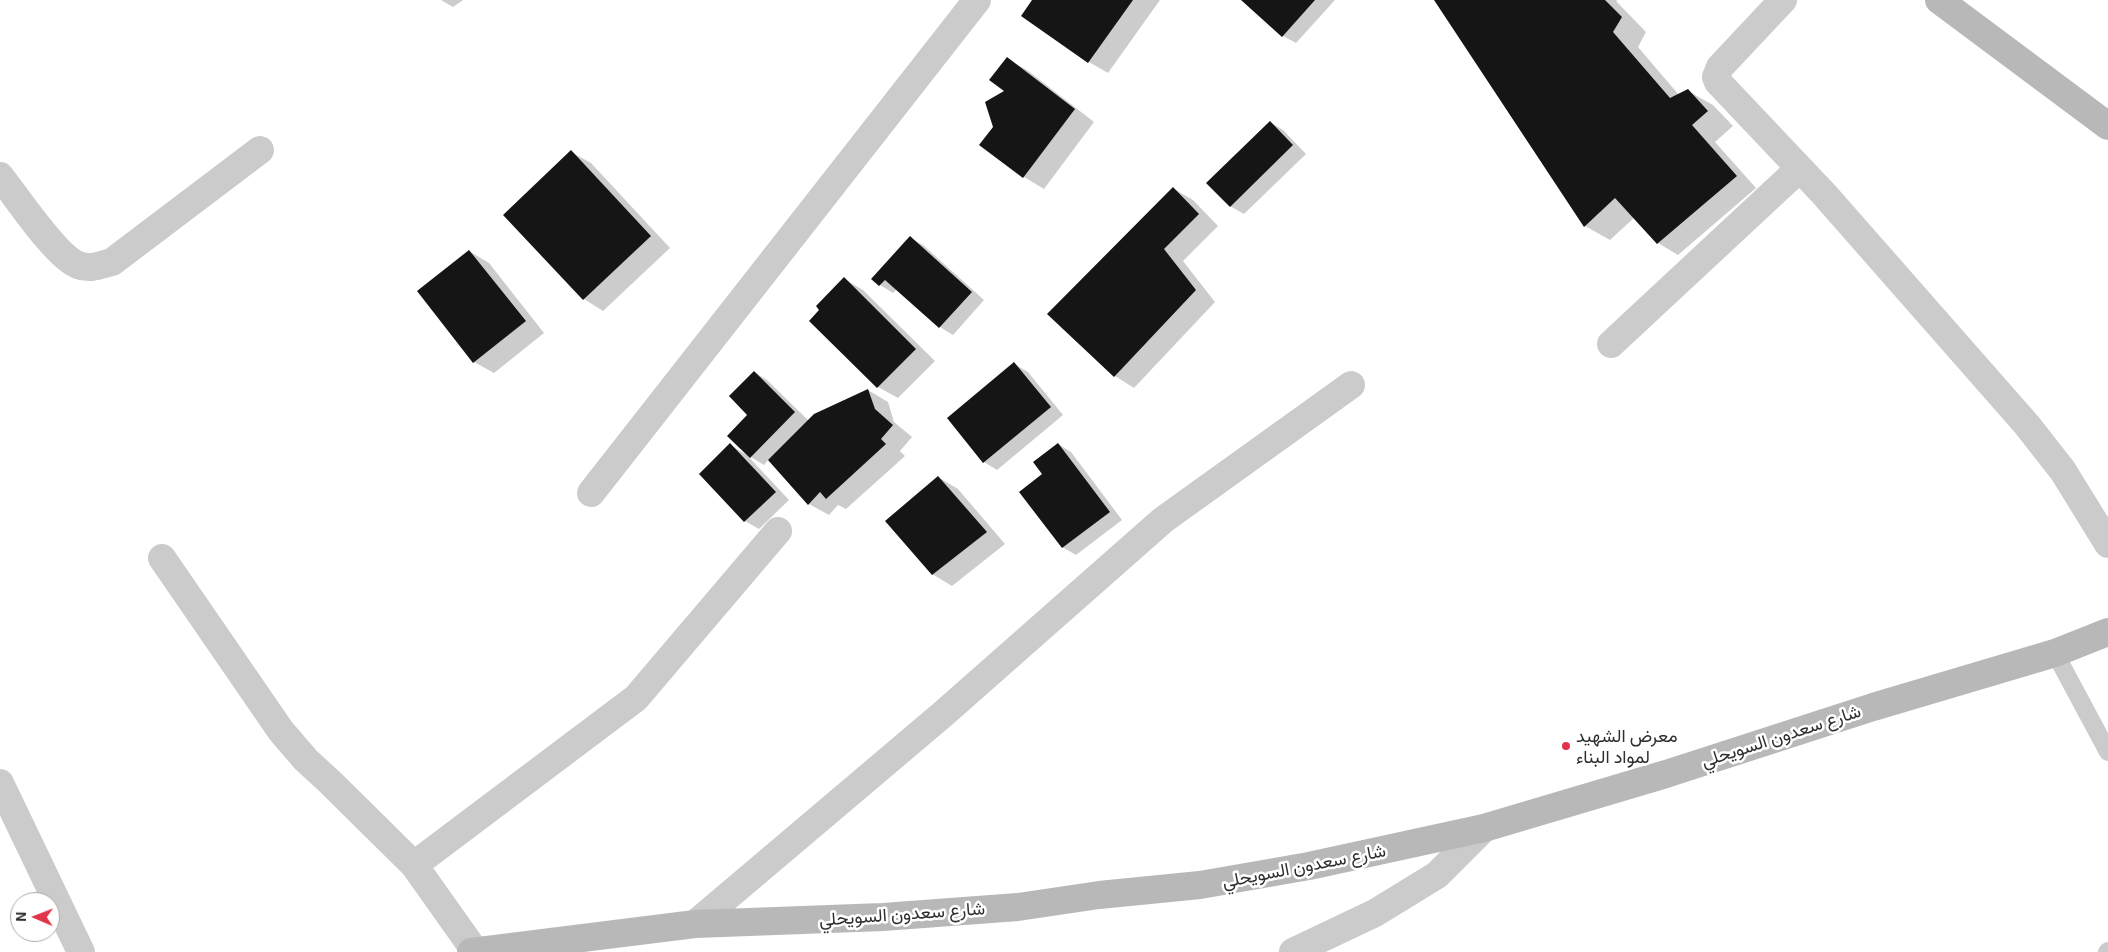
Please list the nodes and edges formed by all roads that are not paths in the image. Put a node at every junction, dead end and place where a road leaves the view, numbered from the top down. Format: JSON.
{"nodes":[{"id":1,"x":977,"y":0,"type":"edge"},
{"id":2,"x":1783,"y":0,"type":"edge"},
{"id":3,"x":1938,"y":0,"type":"edge"},
{"id":4,"x":2108,"y":126,"type":"edge"},
{"id":5,"x":260,"y":150,"type":"dead end"},
{"id":6,"x":1799,"y":168,"type":"junction"},
{"id":7,"x":0,"y":176,"type":"edge"},
{"id":8,"x":1611,"y":344,"type":"dead end"},
{"id":9,"x":1351,"y":385,"type":"dead end"},
{"id":10,"x":591,"y":493,"type":"dead end"},
{"id":11,"x":778,"y":531,"type":"dead end"},
{"id":12,"x":2108,"y":544,"type":"edge"},
{"id":13,"x":162,"y":558,"type":"dead end"},
{"id":14,"x":2108,"y":632,"type":"edge"},
{"id":15,"x":2054,"y":653,"type":"junction"},
{"id":16,"x":2108,"y":752,"type":"edge"},
{"id":17,"x":0,"y":782,"type":"edge"},
{"id":18,"x":1484,"y":828,"type":"junction"},
{"id":19,"x":414,"y":865,"type":"junction"},
{"id":20,"x":695,"y":924,"type":"junction"},
{"id":21,"x":476,"y":951,"type":"edge"},
{"id":22,"x":81,"y":952,"type":"edge"},
{"id":23,"x":471,"y":952,"type":"edge"},
{"id":24,"x":1293,"y":952,"type":"edge"}],
"edges":[{"from":1,"to":10,"type":"street"},
{"from":2,"to":6,"type":"street"},
{"from":3,"to":4,"type":"main road"},
{"from":5,"to":7,"type":"street"},
{"from":6,"to":8,"type":"street"},
{"from":6,"to":12,"type":"street"},
{"from":9,"to":20,"type":"street"},
{"from":11,"to":19,"type":"street"},
{"from":13,"to":19,"type":"street"},
{"from":14,"to":15,"type":"main road","name":"شارع سعدون السويحلي"},
{"from":15,"to":16,"type":"lane"},
{"from":15,"to":18,"type":"main road","name":"شارع سعدون السويحلي"},
{"from":17,"to":22,"type":"street"},
{"from":18,"to":20,"type":"main road","name":"شارع سعدون السويحلي"},
{"from":18,"to":24,"type":"street"},
{"from":19,"to":21,"type":"street"},
{"from":20,"to":21,"type":"main road","name":"شارع سعدون السويحلي"},
{"from":21,"to":23,"type":"main road","name":"شارع سعدون السويحلي"}]}
